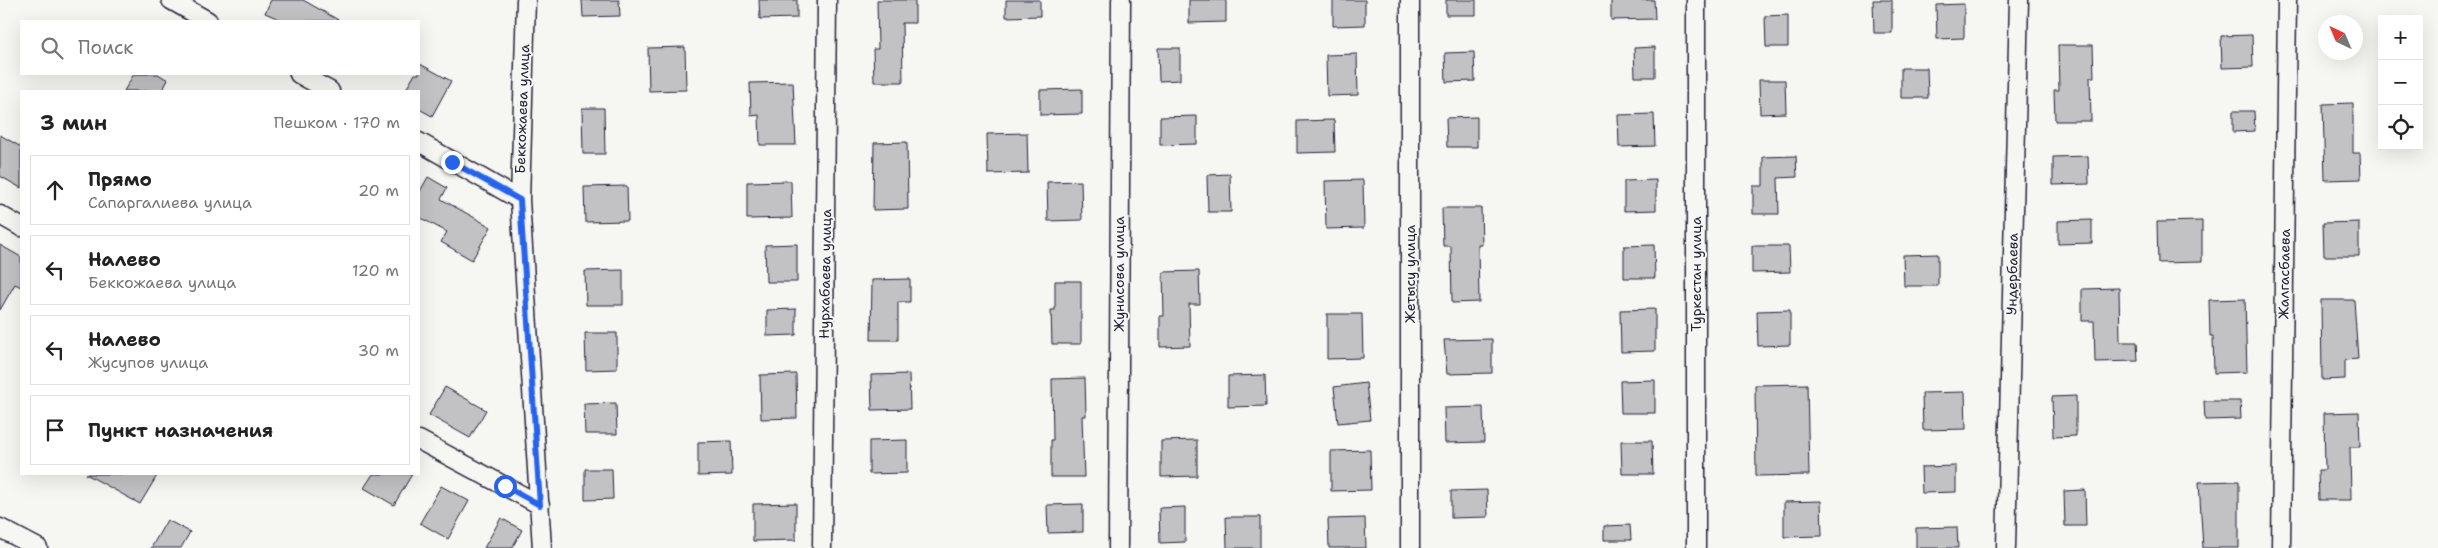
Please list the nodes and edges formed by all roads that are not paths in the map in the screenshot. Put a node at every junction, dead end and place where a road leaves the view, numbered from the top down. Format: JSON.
{"nodes":[{"id":1,"x":171,"y":0,"type":"edge"},
{"id":2,"x":526,"y":0,"type":"edge"},
{"id":3,"x":827,"y":0,"type":"edge"},
{"id":4,"x":1121,"y":0,"type":"edge"},
{"id":5,"x":1410,"y":0,"type":"edge"},
{"id":6,"x":1696,"y":0,"type":"edge"},
{"id":7,"x":2019,"y":0,"type":"edge"},
{"id":8,"x":2287,"y":0,"type":"edge"},
{"id":9,"x":206,"y":20,"type":"edge"},
{"id":10,"x":301,"y":75,"type":"edge"},
{"id":11,"x":328,"y":90,"type":"edge"},
{"id":12,"x":420,"y":143,"type":"edge"},
{"id":13,"x":520,"y":200,"type":"junction"},
{"id":14,"x":0,"y":216,"type":"edge"},
{"id":15,"x":20,"y":226,"type":"edge"},
{"id":16,"x":420,"y":441,"type":"edge"},
{"id":17,"x":540,"y":505,"type":"junction"},
{"id":18,"x":0,"y":528,"type":"edge"},
{"id":19,"x":38,"y":548,"type":"edge"},
{"id":20,"x":542,"y":548,"type":"edge"},
{"id":21,"x":822,"y":548,"type":"edge"},
{"id":22,"x":1118,"y":548,"type":"edge"},
{"id":23,"x":1410,"y":548,"type":"edge"},
{"id":24,"x":1696,"y":548,"type":"edge"},
{"id":25,"x":2006,"y":548,"type":"edge"},
{"id":26,"x":2281,"y":548,"type":"edge"}],
"edges":[{"from":1,"to":9,"type":"street"},
{"from":2,"to":13,"type":"street","name":"Беккожаева улица"},
{"from":3,"to":21,"type":"street","name":"Нурхабаева улица"},
{"from":4,"to":22,"type":"street","name":"Жунисова улица"},
{"from":5,"to":23,"type":"street","name":"Жетысу улица"},
{"from":6,"to":24,"type":"street","name":"Туркестан улица"},
{"from":7,"to":25,"type":"street","name":"Ундербаева"},
{"from":8,"to":26,"type":"street","name":"Жалгасбаева"},
{"from":10,"to":11,"type":"street"},
{"from":12,"to":13,"type":"street"},
{"from":13,"to":17,"type":"street","name":"Беккожаева улица"},
{"from":14,"to":15,"type":"street"},
{"from":16,"to":17,"type":"street"},
{"from":17,"to":20,"type":"street","name":"Беккожаева улица"},
{"from":18,"to":19,"type":"street"}]}
